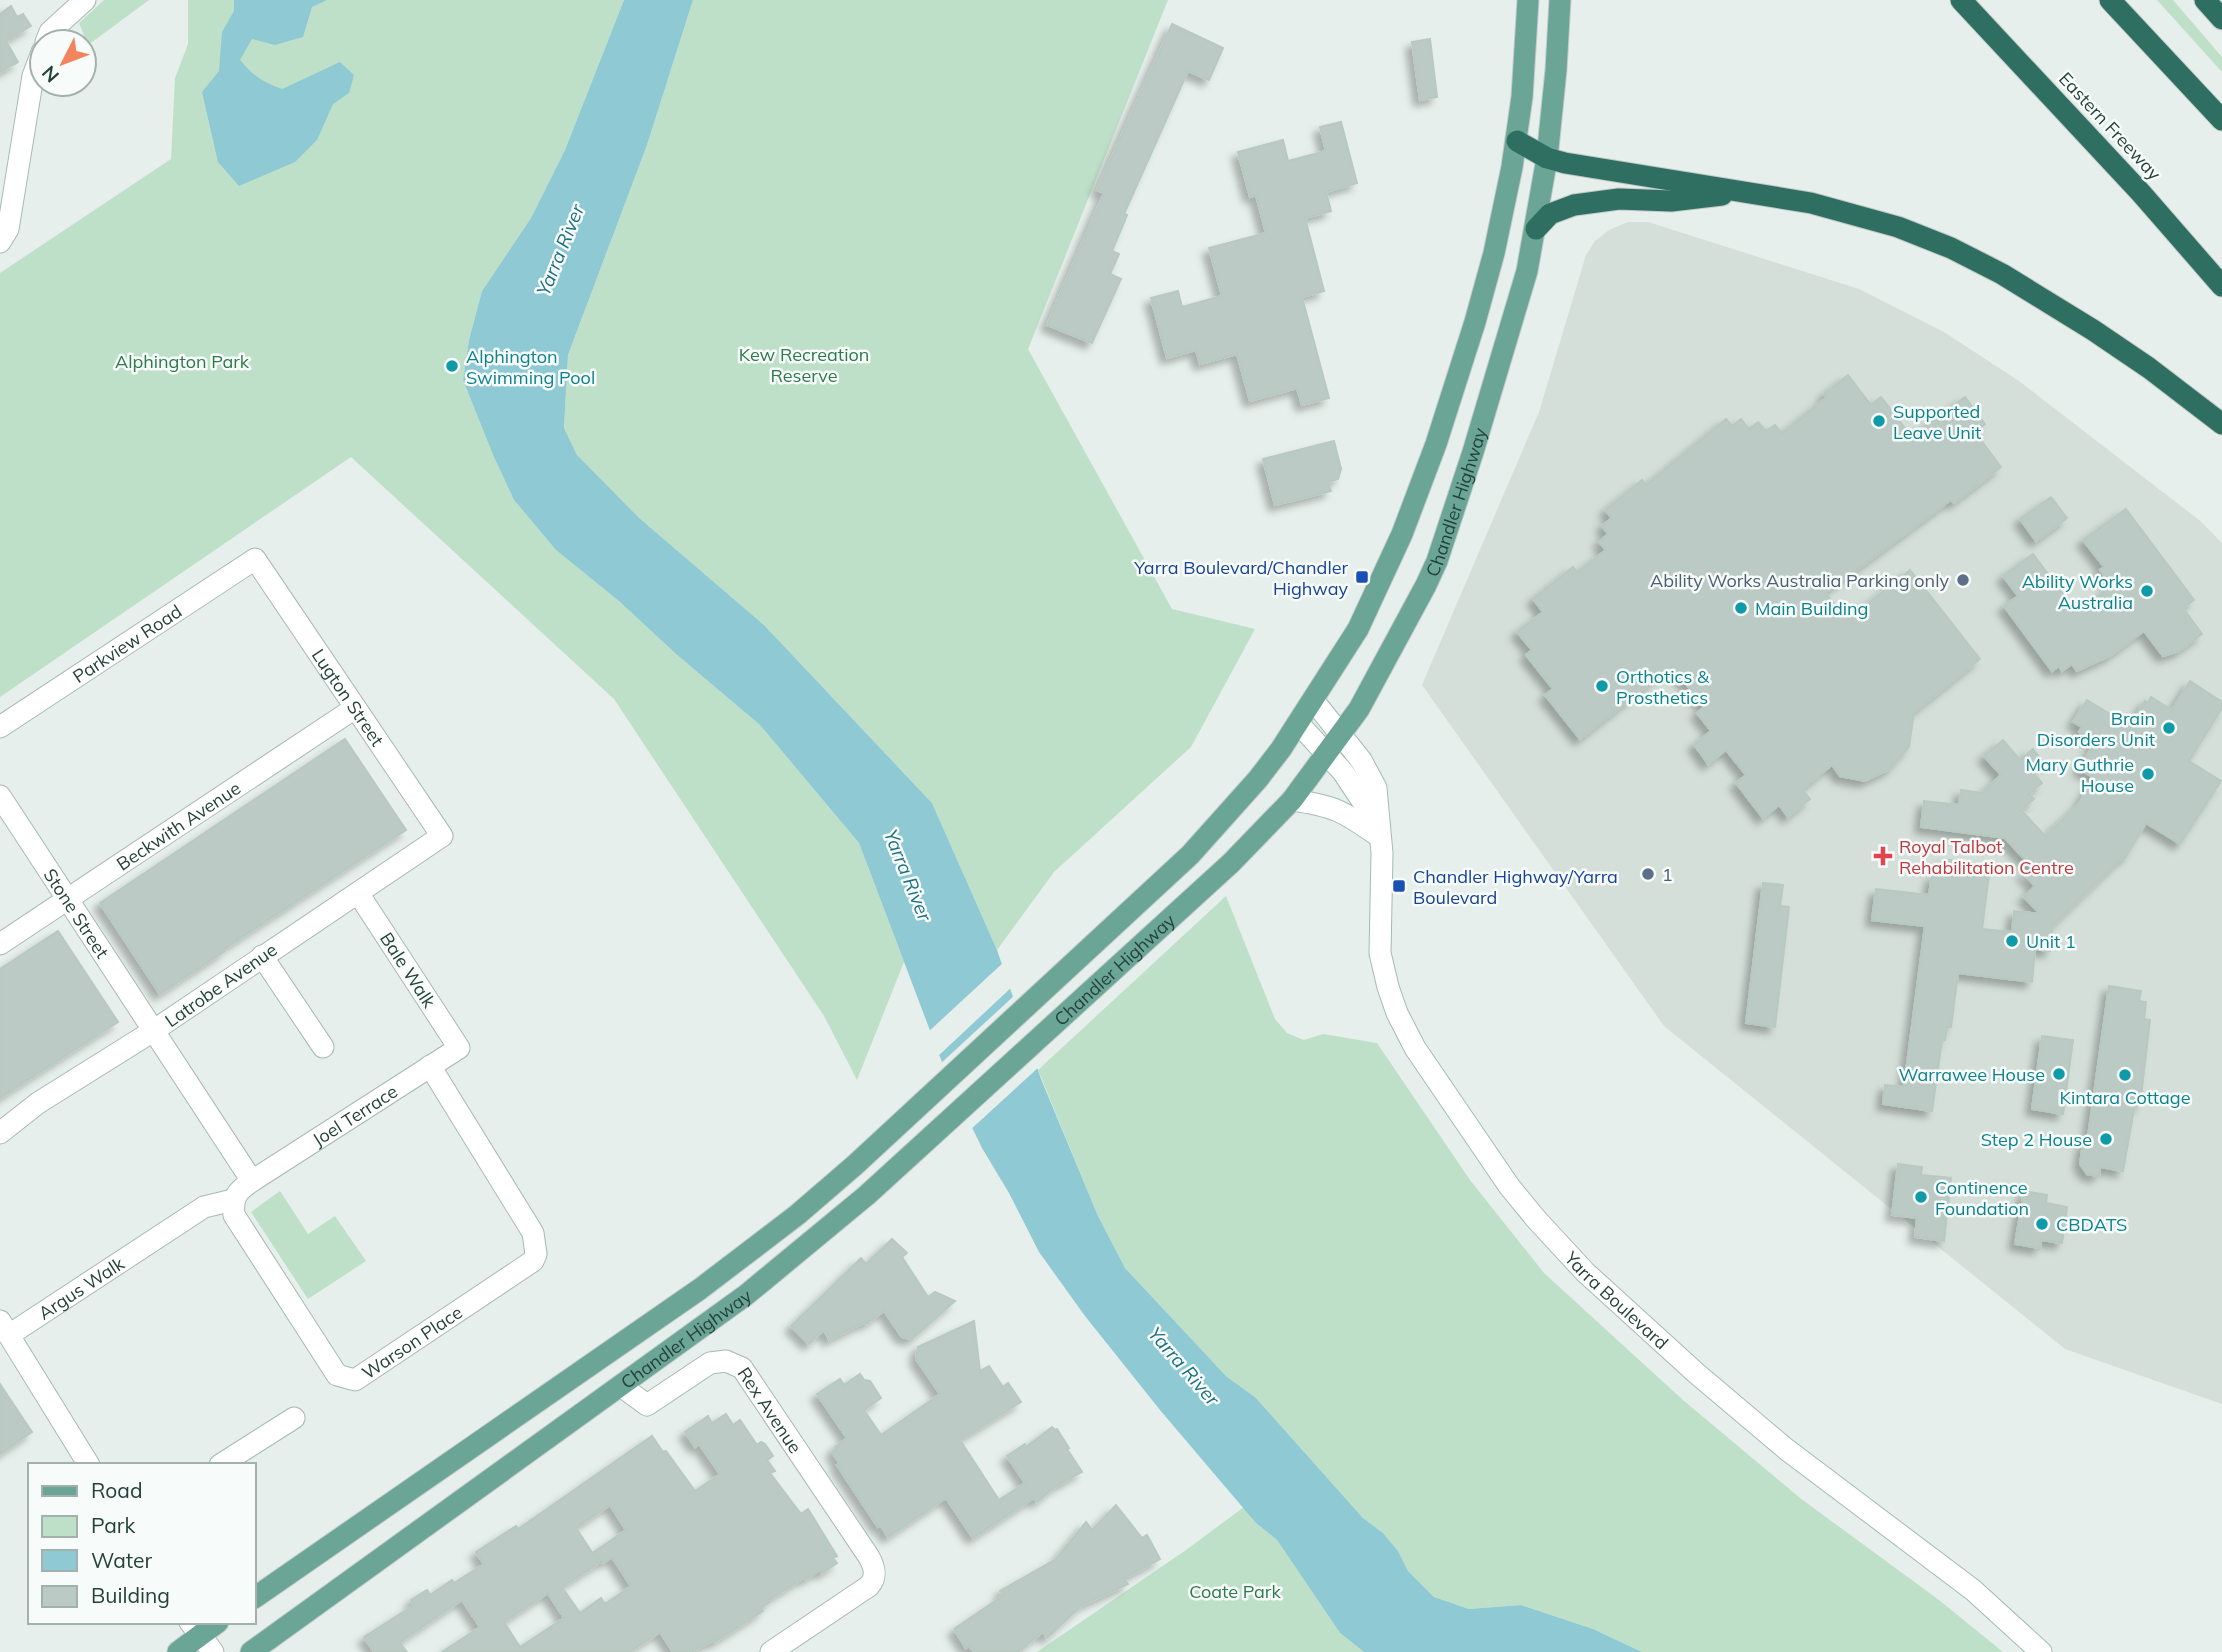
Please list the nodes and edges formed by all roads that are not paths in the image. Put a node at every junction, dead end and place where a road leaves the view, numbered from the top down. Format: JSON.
{"nodes":[{"id":1,"x":85,"y":0,"type":"edge"},
{"id":2,"x":1528,"y":0,"type":"edge"},
{"id":3,"x":1560,"y":0,"type":"edge"},
{"id":4,"x":1961,"y":0,"type":"edge"},
{"id":5,"x":2110,"y":0,"type":"edge"},
{"id":6,"x":2205,"y":0,"type":"edge"},
{"id":7,"x":2222,"y":19,"type":"edge"},
{"id":8,"x":54,"y":28,"type":"edge"},
{"id":9,"x":29,"y":98,"type":"edge"},
{"id":10,"x":2222,"y":120,"type":"edge"},
{"id":11,"x":1517,"y":142,"type":"junction"},
{"id":12,"x":1547,"y":158,"type":"junction"},
{"id":13,"x":1749,"y":192,"type":"junction"},
{"id":14,"x":1535,"y":229,"type":"junction"},
{"id":15,"x":0,"y":242,"type":"edge"},
{"id":16,"x":2222,"y":286,"type":"edge"},
{"id":17,"x":2222,"y":424,"type":"edge"},
{"id":18,"x":255,"y":559,"type":"joint"},
{"id":19,"x":1313,"y":700,"type":"junction"},
{"id":20,"x":355,"y":708,"type":"junction"},
{"id":21,"x":1298,"y":723,"type":"junction"},
{"id":22,"x":0,"y":727,"type":"edge"},
{"id":23,"x":1342,"y":734,"type":"junction"},
{"id":24,"x":1327,"y":755,"type":"junction"},
{"id":25,"x":0,"y":796,"type":"edge"},
{"id":26,"x":1292,"y":800,"type":"junction"},
{"id":27,"x":1381,"y":833,"type":"junction"},
{"id":28,"x":442,"y":836,"type":"joint"},
{"id":29,"x":358,"y":893,"type":"junction"},
{"id":30,"x":68,"y":900,"type":"junction"},
{"id":31,"x":0,"y":944,"type":"edge"},
{"id":32,"x":262,"y":956,"type":"junction"},
{"id":33,"x":153,"y":1031,"type":"junction"},
{"id":34,"x":323,"y":1047,"type":"dead end"},
{"id":35,"x":459,"y":1048,"type":"joint"},
{"id":36,"x":430,"y":1066,"type":"junction"},
{"id":37,"x":0,"y":1133,"type":"edge"},
{"id":38,"x":252,"y":1181,"type":"junction"},
{"id":39,"x":233,"y":1200,"type":"junction"},
{"id":40,"x":19,"y":1326,"type":"edge"},
{"id":41,"x":621,"y":1386,"type":"junction"},
{"id":42,"x":294,"y":1418,"type":"dead end"},
{"id":43,"x":88,"y":1463,"type":"edge"},
{"id":44,"x":223,"y":1463,"type":"edge"},
{"id":45,"x":256,"y":1597,"type":"edge"},
{"id":46,"x":216,"y":1624,"type":"edge"},
{"id":47,"x":201,"y":1636,"type":"edge"},
{"id":48,"x":178,"y":1652,"type":"edge"},
{"id":49,"x":251,"y":1652,"type":"edge"},
{"id":50,"x":771,"y":1652,"type":"edge"},
{"id":51,"x":2041,"y":1652,"type":"edge"}],
"edges":[{"from":1,"to":8,"type":"street"},
{"from":2,"to":11,"type":"main road","name":"Chandler Highway"},
{"from":3,"to":12,"type":"main road","name":"Chandler Highway"},
{"from":4,"to":16,"type":"highway","name":"Eastern Freeway"},
{"from":5,"to":10,"type":"highway"},
{"from":6,"to":7,"type":"highway"},
{"from":9,"to":15,"type":"street"},
{"from":11,"to":12,"type":"highway"},
{"from":11,"to":19,"type":"main road","name":"Chandler Highway"},
{"from":12,"to":13,"type":"highway"},
{"from":12,"to":14,"type":"main road","name":"Chandler Highway"},
{"from":13,"to":14,"type":"highway"},
{"from":13,"to":17,"type":"highway"},
{"from":14,"to":23,"type":"main road","name":"Chandler Highway"},
{"from":18,"to":20,"type":"street","name":"Lugton Street"},
{"from":18,"to":22,"type":"street","name":"Parkview Road"},
{"from":19,"to":21,"type":"main road","name":"Chandler Highway"},
{"from":19,"to":23,"type":"street","name":"Yarra Boulevard"},
{"from":20,"to":28,"type":"street","name":"Lugton Street"},
{"from":20,"to":30,"type":"street","name":"Beckwith Avenue"},
{"from":21,"to":24,"type":"street"},
{"from":21,"to":45,"type":"main road","name":"Chandler Highway"},
{"from":23,"to":24,"type":"main road","name":"Chandler Highway"},
{"from":23,"to":27,"type":"street","name":"Yarra Boulevard"},
{"from":24,"to":26,"type":"main road","name":"Chandler Highway"},
{"from":24,"to":27,"type":"street"},
{"from":25,"to":30,"type":"street","name":"Stone Street"},
{"from":26,"to":27,"type":"street"},
{"from":26,"to":41,"type":"main road","name":"Chandler Highway"},
{"from":27,"to":51,"type":"street","name":"Yarra Boulevard"},
{"from":28,"to":29,"type":"street","name":"Latrobe Avenue"},
{"from":29,"to":32,"type":"street","name":"Latrobe Avenue"},
{"from":29,"to":35,"type":"street","name":"Bale Walk"},
{"from":30,"to":31,"type":"street","name":"Beckwith Avenue"},
{"from":30,"to":33,"type":"street","name":"Stone Street"},
{"from":32,"to":33,"type":"street","name":"Latrobe Avenue"},
{"from":32,"to":34,"type":"street"},
{"from":33,"to":37,"type":"street","name":"Latrobe Avenue"},
{"from":33,"to":38,"type":"street"},
{"from":35,"to":36,"type":"street","name":"Joel Terrace"},
{"from":36,"to":38,"type":"street","name":"Joel Terrace"},
{"from":36,"to":39,"type":"street","name":"Warson Place"},
{"from":38,"to":39,"type":"street"},
{"from":39,"to":40,"type":"street","name":"Argus Walk"},
{"from":40,"to":43,"type":"street"},
{"from":41,"to":49,"type":"main road","name":"Chandler Highway"},
{"from":41,"to":50,"type":"street","name":"Rex Avenue"},
{"from":42,"to":44,"type":"street"},
{"from":46,"to":47,"type":"main road"},
{"from":47,"to":48,"type":"main road"}]}
